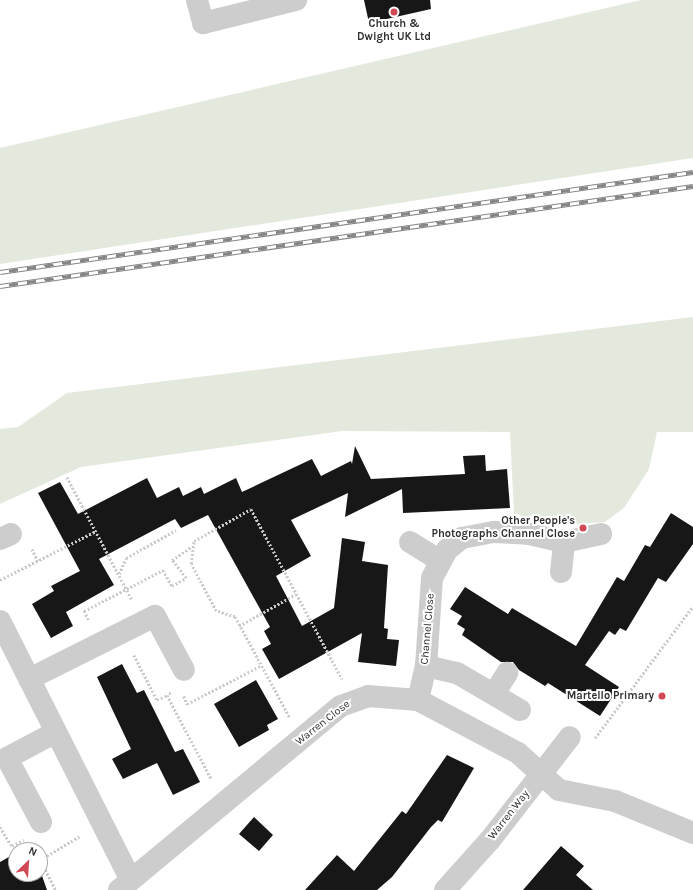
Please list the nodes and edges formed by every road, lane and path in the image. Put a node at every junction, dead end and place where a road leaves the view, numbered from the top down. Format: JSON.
{"nodes":[{"id":1,"x":198,"y":0,"type":"edge"},
{"id":2,"x":296,"y":0,"type":"edge"},
{"id":3,"x":67,"y":477,"type":"dead end"},
{"id":4,"x":176,"y":530,"type":"dead end"},
{"id":5,"x":96,"y":531,"type":"junction"},
{"id":6,"x":601,"y":534,"type":"dead end"},
{"id":7,"x":410,"y":542,"type":"dead end"},
{"id":8,"x":564,"y":542,"type":"junction"},
{"id":9,"x":193,"y":546,"type":"junction"},
{"id":10,"x":439,"y":560,"type":"junction"},
{"id":11,"x":561,"y":572,"type":"dead end"},
{"id":12,"x":119,"y":575,"type":"junction"},
{"id":13,"x":0,"y":580,"type":"edge"},
{"id":14,"x":126,"y":588,"type":"junction"},
{"id":15,"x":296,"y":594,"type":"junction"},
{"id":16,"x":693,"y":606,"type":"edge"},
{"id":17,"x":0,"y":622,"type":"edge"},
{"id":18,"x":89,"y":622,"type":"dead end"},
{"id":19,"x":144,"y":622,"type":"junction"},
{"id":20,"x":239,"y":626,"type":"junction"},
{"id":21,"x":132,"y":653,"type":"dead end"},
{"id":22,"x":260,"y":666,"type":"junction"},
{"id":23,"x":426,"y":666,"type":"junction"},
{"id":24,"x":507,"y":673,"type":"dead end"},
{"id":25,"x":29,"y":679,"type":"junction"},
{"id":26,"x":181,"y":680,"type":"joint"},
{"id":27,"x":346,"y":686,"type":"dead end"},
{"id":28,"x":189,"y":693,"type":"dead end"},
{"id":29,"x":494,"y":694,"type":"junction"},
{"id":30,"x":167,"y":695,"type":"junction"},
{"id":31,"x":418,"y":700,"type":"junction"},
{"id":32,"x":520,"y":710,"type":"dead end"},
{"id":33,"x":291,"y":721,"type":"dead end"},
{"id":34,"x":56,"y":732,"type":"junction"},
{"id":35,"x":578,"y":737,"type":"joint"},
{"id":36,"x":541,"y":773,"type":"junction"},
{"id":37,"x":214,"y":784,"type":"dead end"},
{"id":38,"x":0,"y":826,"type":"edge"},
{"id":39,"x":35,"y":829,"type":"joint"},
{"id":40,"x":693,"y":833,"type":"edge"},
{"id":41,"x":85,"y":834,"type":"dead end"},
{"id":42,"x":48,"y":855,"type":"edge"},
{"id":43,"x":48,"y":874,"type":"edge"},
{"id":44,"x":125,"y":885,"type":"edge"},
{"id":45,"x":56,"y":890,"type":"edge"},
{"id":46,"x":445,"y":890,"type":"edge"}],
"edges":[{"from":1,"to":2,"type":"street"},
{"from":3,"to":5,"type":"path"},
{"from":4,"to":12,"type":"path"},
{"from":5,"to":12,"type":"path"},
{"from":5,"to":13,"type":"path"},
{"from":6,"to":8,"type":"street","name":"Channel Close"},
{"from":7,"to":10,"type":"street"},
{"from":8,"to":10,"type":"street","name":"Channel Close"},
{"from":8,"to":11,"type":"street"},
{"from":9,"to":14,"type":"path"},
{"from":9,"to":15,"type":"path"},
{"from":9,"to":20,"type":"path"},
{"from":10,"to":23,"type":"street","name":"Channel Close"},
{"from":12,"to":14,"type":"path"},
{"from":14,"to":18,"type":"path"},
{"from":14,"to":19,"type":"path"},
{"from":15,"to":20,"type":"path"},
{"from":15,"to":27,"type":"path"},
{"from":16,"to":35,"type":"path"},
{"from":17,"to":25,"type":"street","name":"Warren Close"},
{"from":19,"to":25,"type":"street"},
{"from":19,"to":26,"type":"street"},
{"from":20,"to":22,"type":"path"},
{"from":21,"to":30,"type":"path"},
{"from":22,"to":28,"type":"path"},
{"from":22,"to":33,"type":"path"},
{"from":23,"to":29,"type":"street"},
{"from":23,"to":31,"type":"street","name":"Channel Close"},
{"from":24,"to":29,"type":"street"},
{"from":25,"to":34,"type":"street","name":"Warren Close"},
{"from":26,"to":30,"type":"path"},
{"from":29,"to":32,"type":"street"},
{"from":30,"to":37,"type":"path"},
{"from":31,"to":36,"type":"street","name":"Warren Close"},
{"from":31,"to":44,"type":"street","name":"Warren Close"},
{"from":34,"to":39,"type":"street"},
{"from":34,"to":44,"type":"street","name":"Warren Close"},
{"from":35,"to":36,"type":"street","name":"Warren Way"},
{"from":36,"to":40,"type":"street","name":"Warren Close"},
{"from":36,"to":46,"type":"street","name":"Warren Way"},
{"from":38,"to":39,"type":"path"},
{"from":41,"to":42,"type":"path"},
{"from":43,"to":45,"type":"path"}]}
